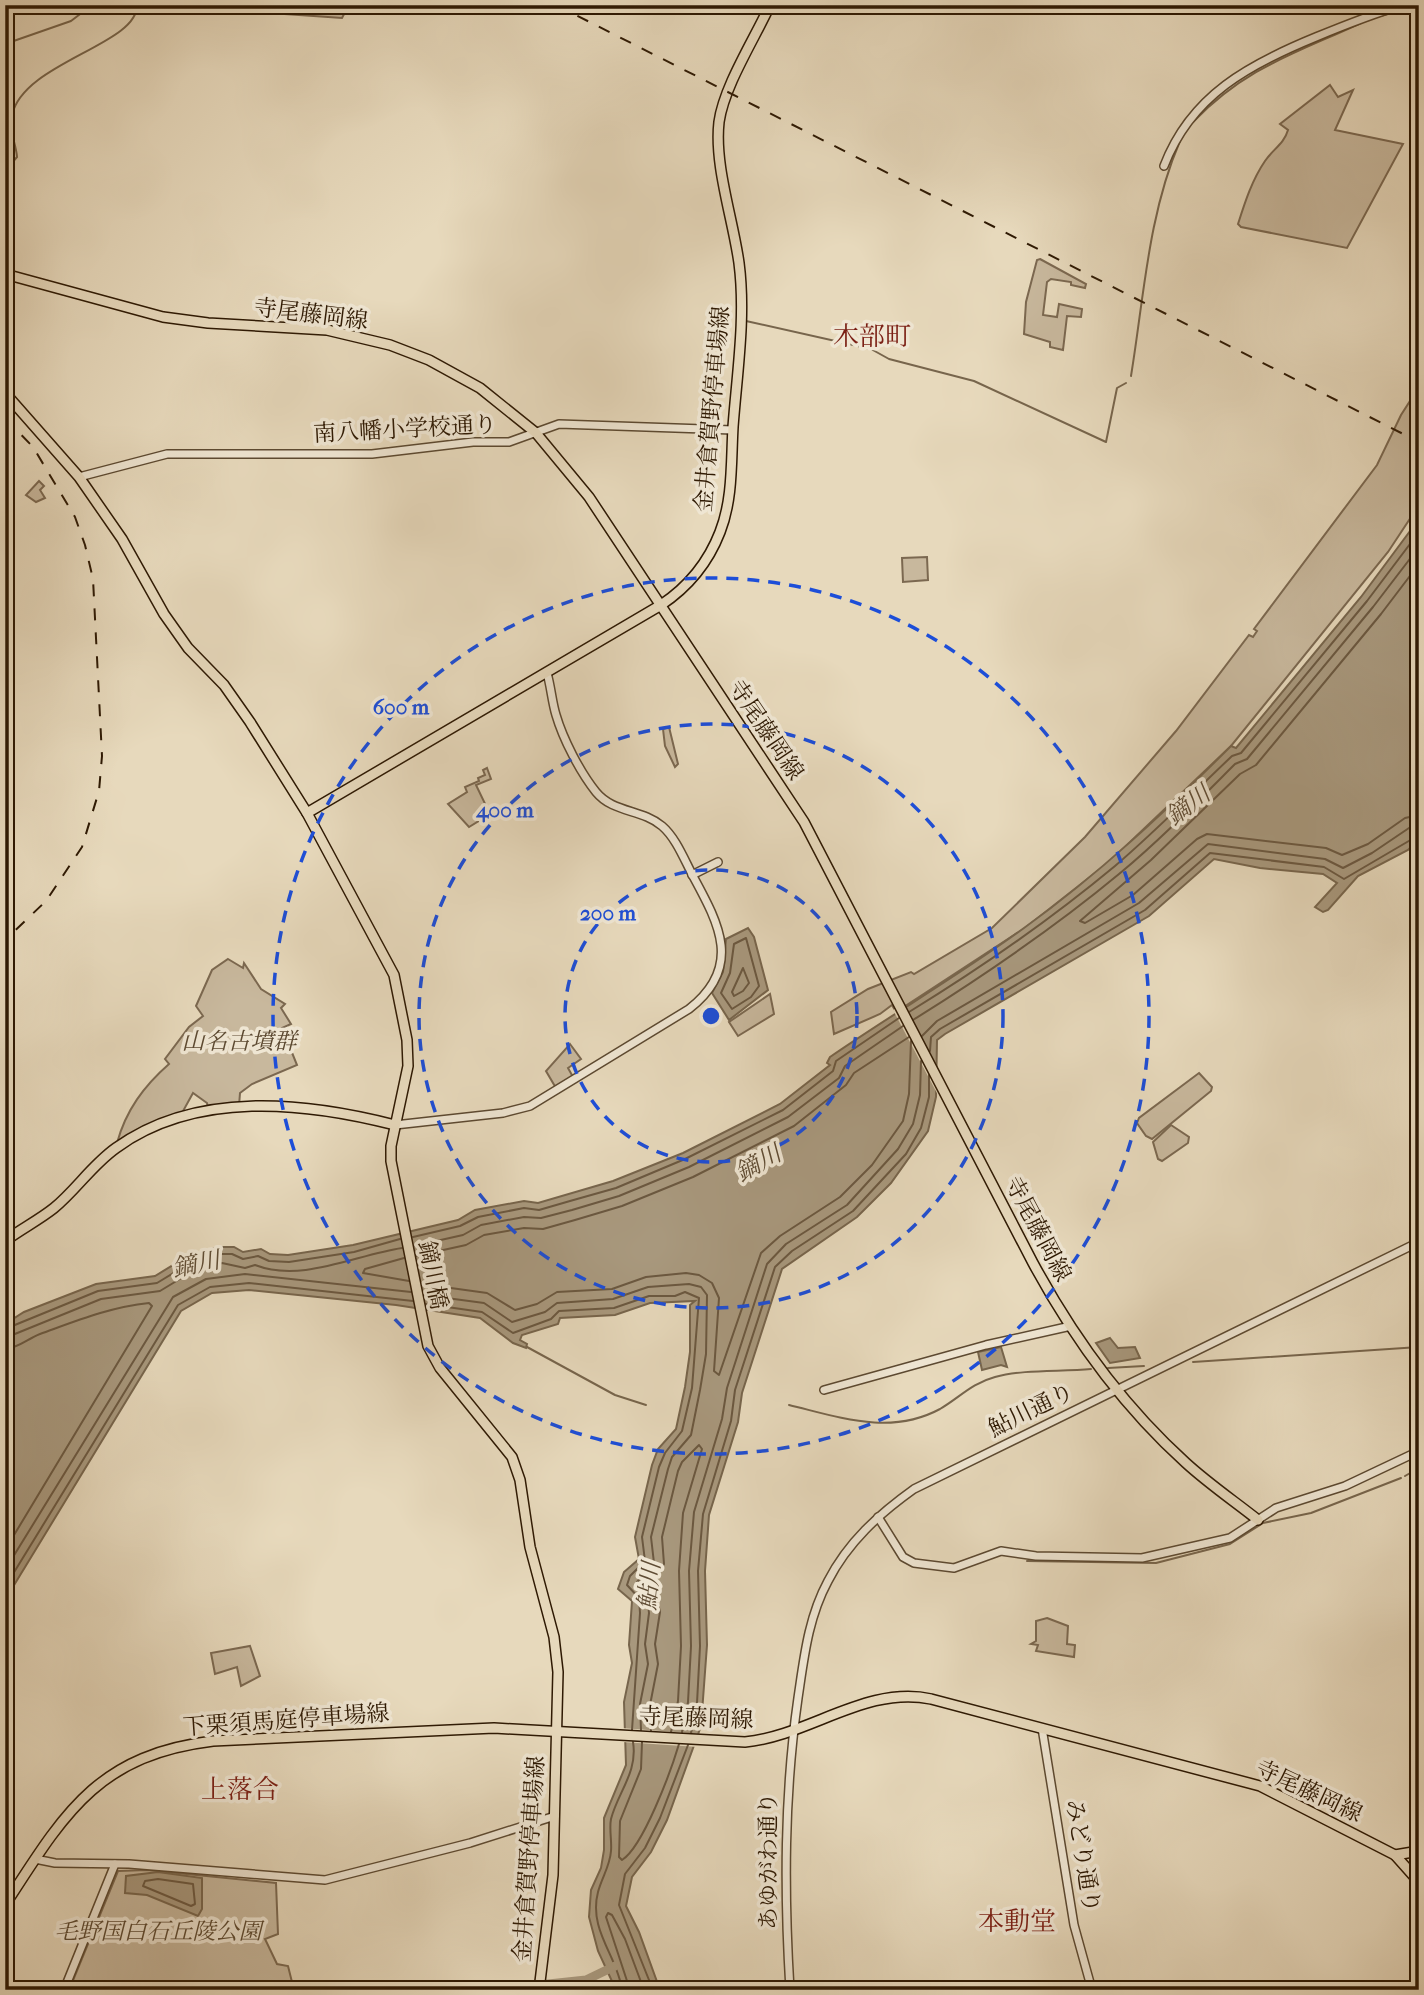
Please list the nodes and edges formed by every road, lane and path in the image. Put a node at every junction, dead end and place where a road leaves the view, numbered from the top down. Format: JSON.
{"nodes":[{"id":1,"x":770,"y":5,"type":"edge"},
{"id":2,"x":1403,"y":5,"type":"edge"},
{"id":3,"x":1164,"y":166,"type":"dead end"},
{"id":4,"x":5,"y":274,"type":"edge"},
{"id":5,"x":5,"y":393,"type":"edge"},
{"id":6,"x":733,"y":430,"type":"junction"},
{"id":7,"x":536,"y":433,"type":"junction"},
{"id":8,"x":79,"y":477,"type":"junction"},
{"id":9,"x":661,"y":605,"type":"junction"},
{"id":10,"x":547,"y":673,"type":"junction"},
{"id":11,"x":307,"y":813,"type":"junction"},
{"id":12,"x":718,"y":862,"type":"dead end"},
{"id":13,"x":692,"y":875,"type":"junction"},
{"id":14,"x":395,"y":1125,"type":"junction"},
{"id":15,"x":5,"y":1241,"type":"edge"},
{"id":16,"x":1419,"y":1242,"type":"edge"},
{"id":17,"x":1071,"y":1326,"type":"junction"},
{"id":18,"x":824,"y":1390,"type":"dead end"},
{"id":19,"x":1115,"y":1390,"type":"junction"},
{"id":20,"x":1419,"y":1451,"type":"edge"},
{"id":21,"x":878,"y":1517,"type":"junction"},
{"id":22,"x":1258,"y":1520,"type":"junction"},
{"id":23,"x":1042,"y":1728,"type":"junction"},
{"id":24,"x":561,"y":1731,"type":"junction"},
{"id":25,"x":793,"y":1732,"type":"junction"},
{"id":26,"x":555,"y":1816,"type":"junction"},
{"id":27,"x":1419,"y":1851,"type":"edge"},
{"id":28,"x":1395,"y":1855,"type":"junction"},
{"id":29,"x":35,"y":1859,"type":"junction"},
{"id":30,"x":115,"y":1864,"type":"junction"},
{"id":31,"x":1419,"y":1882,"type":"edge"},
{"id":32,"x":5,"y":1905,"type":"edge"},
{"id":33,"x":539,"y":1989,"type":"edge"},
{"id":34,"x":64,"y":1990,"type":"edge"},
{"id":35,"x":790,"y":1990,"type":"edge"},
{"id":36,"x":1092,"y":1990,"type":"edge"}],
"edges":[{"from":1,"to":6,"type":"main road","name":"金井倉賀野停車場線"},
{"from":2,"to":3,"type":"street"},
{"from":4,"to":7,"type":"main road","name":"寺尾藤岡線"},
{"from":5,"to":8,"type":"main road"},
{"from":6,"to":7,"type":"street","name":"南八幡小学校通り"},
{"from":6,"to":9,"type":"main road","name":"金井倉賀野停車場線"},
{"from":7,"to":8,"type":"street","name":"南八幡小学校通り"},
{"from":7,"to":9,"type":"main road","name":"寺尾藤岡線"},
{"from":8,"to":11,"type":"main road"},
{"from":9,"to":10,"type":"main road","name":"金井倉賀野停車場線"},
{"from":9,"to":17,"type":"main road","name":"寺尾藤岡線"},
{"from":10,"to":11,"type":"main road","name":"金井倉賀野停車場線"},
{"from":10,"to":13,"type":"street"},
{"from":11,"to":14,"type":"main road"},
{"from":12,"to":13,"type":"street"},
{"from":13,"to":14,"type":"street"},
{"from":14,"to":15,"type":"main road"},
{"from":14,"to":24,"type":"main road","name":"鏑川橋"},
{"from":16,"to":19,"type":"street","name":"鮎川通り"},
{"from":17,"to":18,"type":"street"},
{"from":17,"to":19,"type":"main road","name":"寺尾藤岡線"},
{"from":19,"to":21,"type":"street","name":"鮎川通り"},
{"from":19,"to":22,"type":"main road","name":"寺尾藤岡線"},
{"from":20,"to":22,"type":"street"},
{"from":21,"to":22,"type":"street"},
{"from":21,"to":25,"type":"street","name":"鮎川通り"},
{"from":23,"to":25,"type":"main road","name":"寺尾藤岡線"},
{"from":23,"to":28,"type":"main road","name":"寺尾藤岡線"},
{"from":23,"to":36,"type":"street","name":"みどり通り"},
{"from":24,"to":25,"type":"main road","name":"寺尾藤岡線"},
{"from":24,"to":26,"type":"main road","name":"金井倉賀野停車場線"},
{"from":24,"to":29,"type":"main road","name":"下栗須馬庭停車場線"},
{"from":25,"to":35,"type":"street","name":"あゆがわ通り"},
{"from":26,"to":30,"type":"street"},
{"from":26,"to":33,"type":"main road","name":"金井倉賀野停車場線"},
{"from":27,"to":28,"type":"main road"},
{"from":28,"to":31,"type":"main road","name":"寺尾藤岡線"},
{"from":29,"to":30,"type":"street"},
{"from":29,"to":32,"type":"main road","name":"下栗須馬庭停車場線"},
{"from":30,"to":34,"type":"street"}]}
